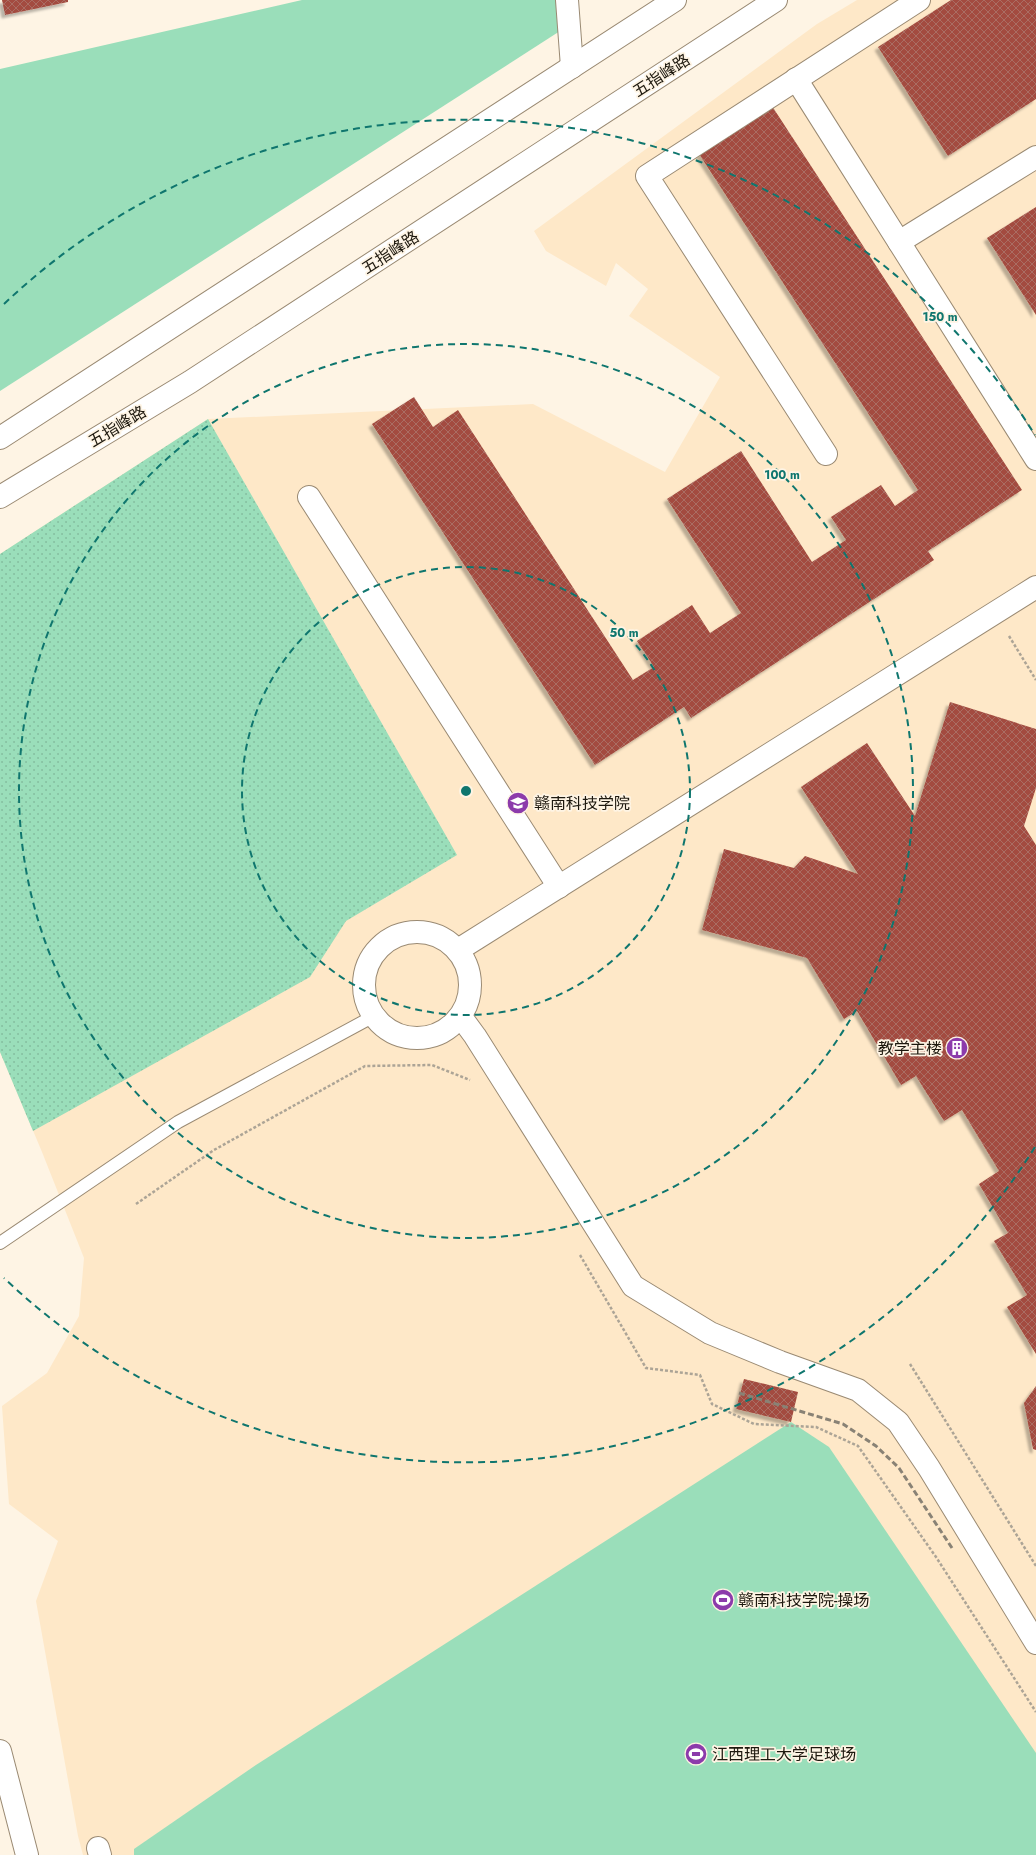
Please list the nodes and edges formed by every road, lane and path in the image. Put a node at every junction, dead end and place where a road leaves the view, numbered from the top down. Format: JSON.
{"nodes":[{"id":1,"x":567,"y":0,"type":"edge"},
{"id":2,"x":675,"y":0,"type":"edge"},
{"id":3,"x":776,"y":0,"type":"edge"},
{"id":4,"x":919,"y":0,"type":"edge"},
{"id":5,"x":572,"y":67,"type":"junction"},
{"id":6,"x":796,"y":79,"type":"junction"},
{"id":7,"x":1036,"y":157,"type":"edge"},
{"id":8,"x":898,"y":242,"type":"junction"},
{"id":9,"x":0,"y":438,"type":"edge"},
{"id":10,"x":826,"y":454,"type":"dead end"},
{"id":11,"x":1036,"y":460,"type":"edge"},
{"id":12,"x":0,"y":497,"type":"edge"},
{"id":13,"x":308,"y":497,"type":"dead end"},
{"id":14,"x":1036,"y":586,"type":"edge"},
{"id":15,"x":995,"y":613,"type":"junction"},
{"id":16,"x":1036,"y":680,"type":"edge"},
{"id":17,"x":559,"y":887,"type":"junction"},
{"id":18,"x":458,"y":950,"type":"junction"},
{"id":19,"x":374,"y":1016,"type":"junction"},
{"id":20,"x":460,"y":1017,"type":"junction"},
{"id":21,"x":472,"y":1080,"type":"dead end"},
{"id":22,"x":136,"y":1204,"type":"dead end"},
{"id":23,"x":0,"y":1243,"type":"edge"},
{"id":24,"x":579,"y":1255,"type":"dead end"},
{"id":25,"x":910,"y":1364,"type":"dead end"},
{"id":26,"x":1036,"y":1566,"type":"edge"},
{"id":27,"x":1036,"y":1643,"type":"edge"},
{"id":28,"x":1036,"y":1712,"type":"edge"},
{"id":29,"x":0,"y":1751,"type":"edge"},
{"id":30,"x":27,"y":1855,"type":"edge"}],
"edges":[{"from":1,"to":5,"type":"street"},
{"from":2,"to":5,"type":"street"},
{"from":3,"to":12,"type":"street","name":"五指峰路"},
{"from":4,"to":6,"type":"street"},
{"from":5,"to":9,"type":"street"},
{"from":6,"to":8,"type":"street"},
{"from":6,"to":10,"type":"street"},
{"from":7,"to":8,"type":"street"},
{"from":8,"to":11,"type":"street"},
{"from":13,"to":17,"type":"street"},
{"from":14,"to":15,"type":"street"},
{"from":15,"to":16,"type":"path"},
{"from":15,"to":17,"type":"street"},
{"from":17,"to":18,"type":"street"},
{"from":18,"to":19,"type":"street"},
{"from":18,"to":20,"type":"street"},
{"from":19,"to":20,"type":"street"},
{"from":19,"to":23,"type":"lane"},
{"from":20,"to":27,"type":"street"},
{"from":21,"to":22,"type":"path"},
{"from":24,"to":28,"type":"path"},
{"from":25,"to":26,"type":"path"},
{"from":29,"to":30,"type":"street"}]}
